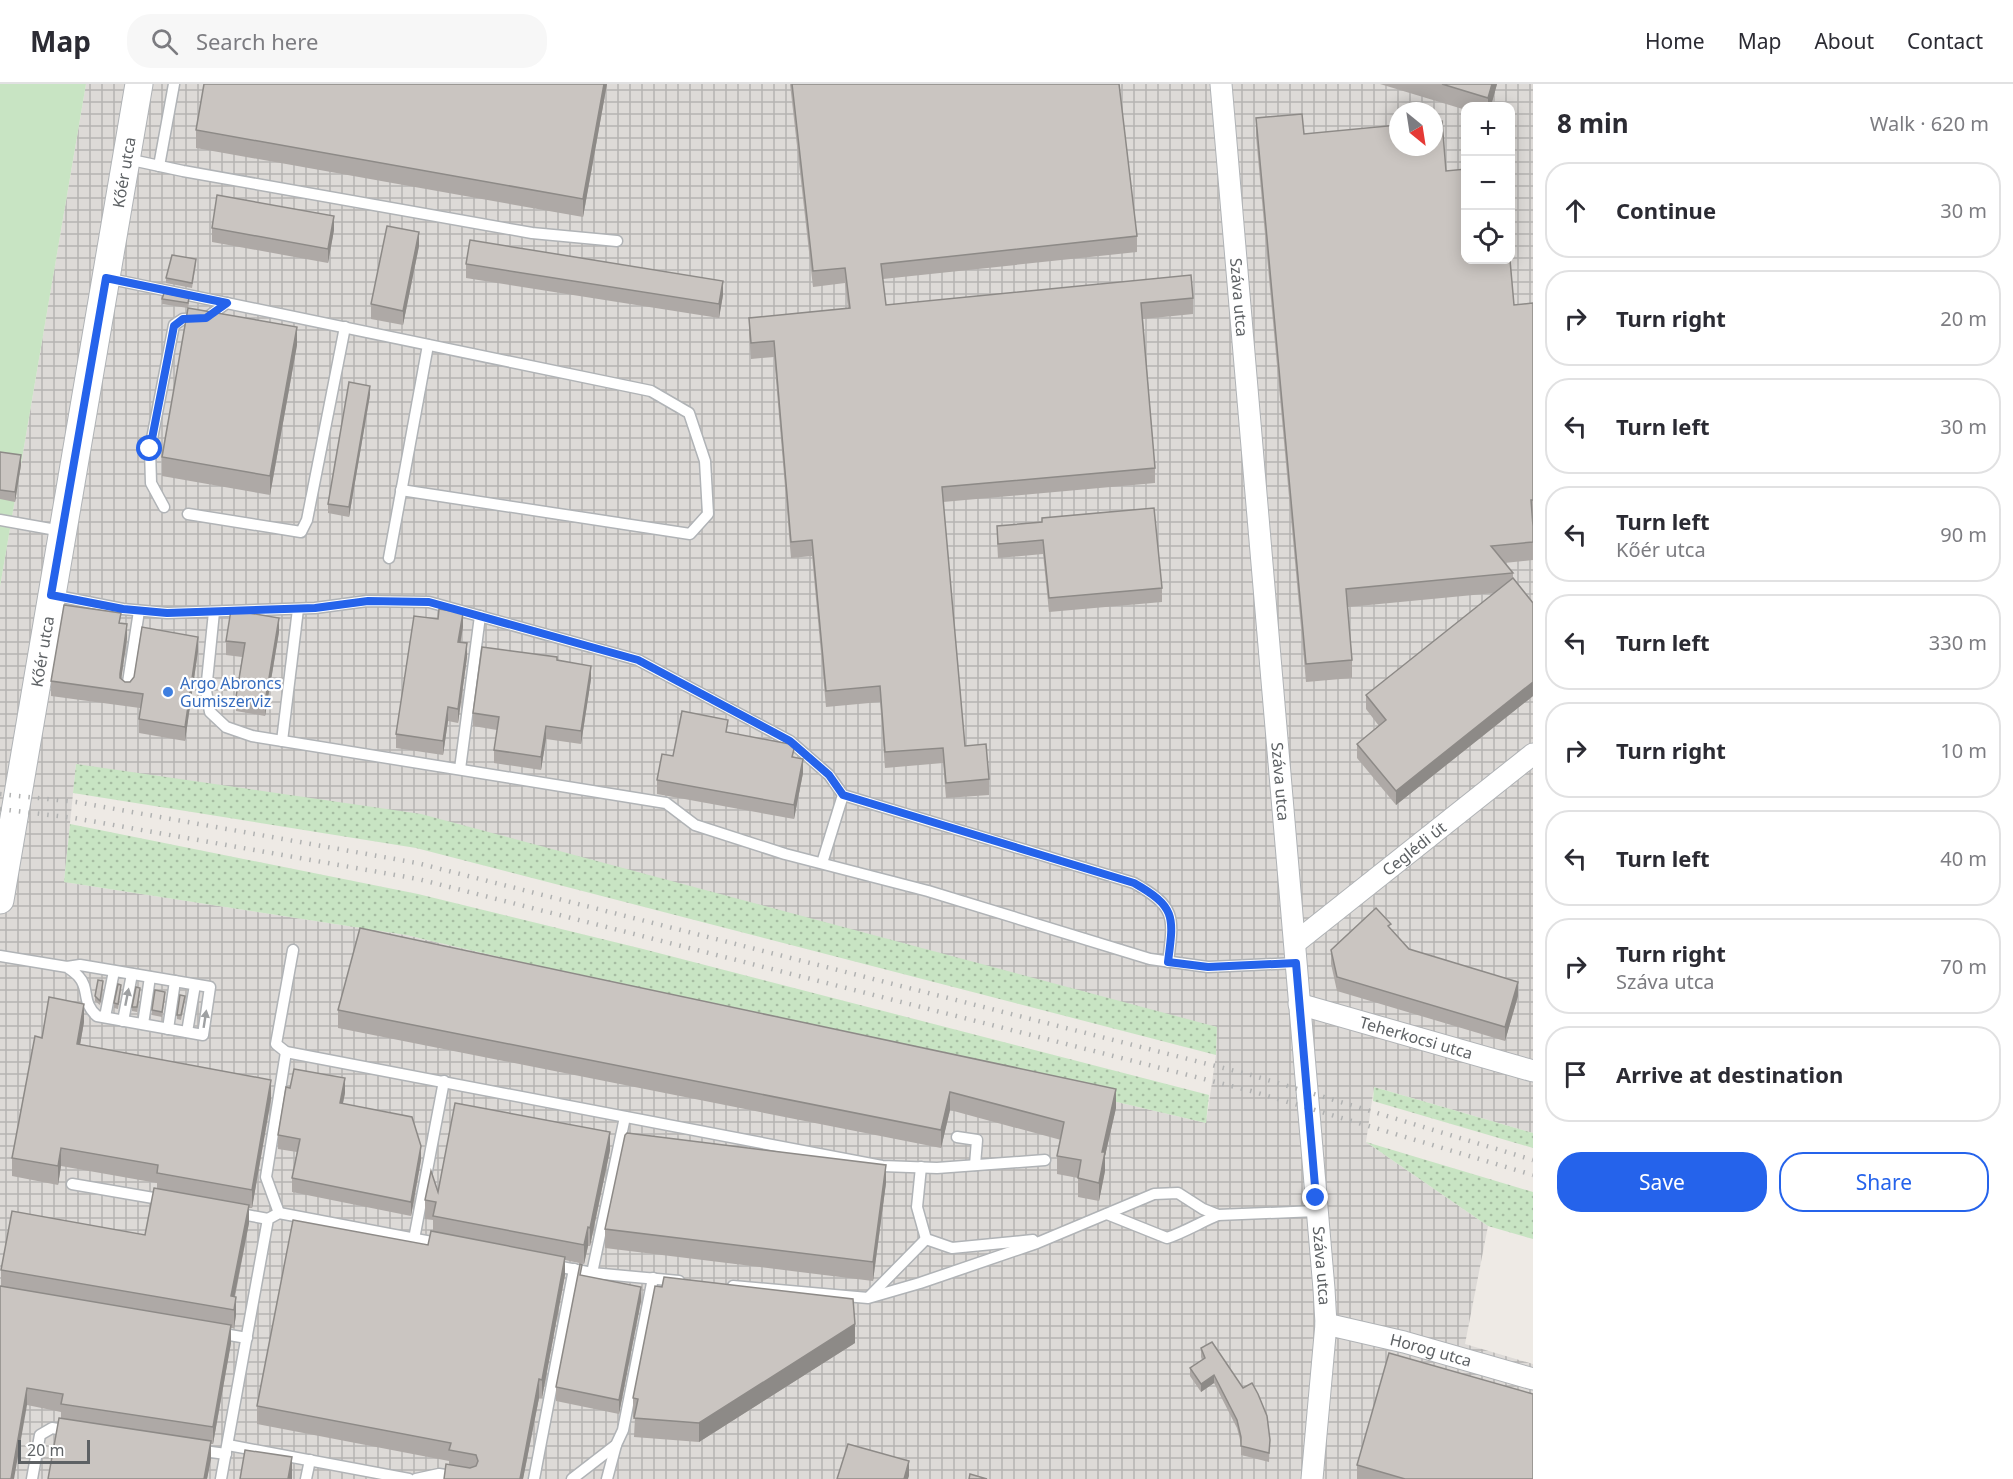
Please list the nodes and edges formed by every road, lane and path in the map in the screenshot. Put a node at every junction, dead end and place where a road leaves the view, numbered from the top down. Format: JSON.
{"nodes":[{"id":1,"x":139,"y":84,"type":"edge"},
{"id":2,"x":174,"y":84,"type":"edge"},
{"id":3,"x":1221,"y":84,"type":"edge"},
{"id":4,"x":126,"y":159,"type":"junction"},
{"id":5,"x":159,"y":166,"type":"junction"},
{"id":6,"x":617,"y":241,"type":"dead end"},
{"id":7,"x":106,"y":278,"type":"junction"},
{"id":8,"x":227,"y":303,"type":"junction"},
{"id":9,"x":345,"y":327,"type":"junction"},
{"id":10,"x":428,"y":345,"type":"junction"},
{"id":11,"x":401,"y":490,"type":"junction"},
{"id":12,"x":164,"y":507,"type":"dead end"},
{"id":13,"x":188,"y":514,"type":"dead end"},
{"id":14,"x":0,"y":520,"type":"edge"},
{"id":15,"x":62,"y":531,"type":"junction"},
{"id":16,"x":389,"y":558,"type":"dead end"},
{"id":17,"x":51,"y":595,"type":"junction"},
{"id":18,"x":298,"y":609,"type":"junction"},
{"id":19,"x":139,"y":611,"type":"junction"},
{"id":20,"x":214,"y":612,"type":"junction"},
{"id":21,"x":480,"y":616,"type":"junction"},
{"id":22,"x":128,"y":689,"type":"edge"},
{"id":23,"x":282,"y":741,"type":"junction"},
{"id":24,"x":1533,"y":754,"type":"edge"},
{"id":25,"x":460,"y":769,"type":"junction"},
{"id":26,"x":843,"y":795,"type":"junction"},
{"id":27,"x":822,"y":863,"type":"junction"},
{"id":28,"x":0,"y":900,"type":"edge"},
{"id":29,"x":293,"y":950,"type":"dead end"},
{"id":30,"x":1295,"y":953,"type":"junction"},
{"id":31,"x":0,"y":956,"type":"edge"},
{"id":32,"x":1168,"y":962,"type":"junction"},
{"id":33,"x":67,"y":967,"type":"junction"},
{"id":34,"x":114,"y":971,"type":"junction"},
{"id":35,"x":132,"y":974,"type":"junction"},
{"id":36,"x":150,"y":977,"type":"junction"},
{"id":37,"x":175,"y":981,"type":"junction"},
{"id":38,"x":195,"y":985,"type":"junction"},
{"id":39,"x":1299,"y":1004,"type":"junction"},
{"id":40,"x":105,"y":1017,"type":"junction"},
{"id":41,"x":123,"y":1021,"type":"junction"},
{"id":42,"x":143,"y":1024,"type":"junction"},
{"id":43,"x":168,"y":1029,"type":"junction"},
{"id":44,"x":187,"y":1032,"type":"junction"},
{"id":45,"x":286,"y":1052,"type":"junction"},
{"id":46,"x":1533,"y":1071,"type":"edge"},
{"id":47,"x":444,"y":1081,"type":"junction"},
{"id":48,"x":625,"y":1117,"type":"junction"},
{"id":49,"x":957,"y":1137,"type":"dead end"},
{"id":50,"x":1045,"y":1160,"type":"dead end"},
{"id":51,"x":975,"y":1165,"type":"junction"},
{"id":52,"x":921,"y":1167,"type":"junction"},
{"id":53,"x":72,"y":1184,"type":"dead end"},
{"id":54,"x":176,"y":1202,"type":"edge"},
{"id":55,"x":222,"y":1211,"type":"edge"},
{"id":56,"x":1317,"y":1211,"type":"junction"},
{"id":57,"x":279,"y":1213,"type":"junction"},
{"id":58,"x":1107,"y":1214,"type":"junction"},
{"id":59,"x":1218,"y":1215,"type":"junction"},
{"id":60,"x":268,"y":1219,"type":"junction"},
{"id":61,"x":1049,"y":1238,"type":"junction"},
{"id":62,"x":414,"y":1239,"type":"junction"},
{"id":63,"x":926,"y":1239,"type":"junction"},
{"id":64,"x":448,"y":1245,"type":"edge"},
{"id":65,"x":539,"y":1263,"type":"edge"},
{"id":66,"x":574,"y":1269,"type":"junction"},
{"id":67,"x":592,"y":1273,"type":"junction"},
{"id":68,"x":653,"y":1278,"type":"junction"},
{"id":69,"x":687,"y":1281,"type":"edge"},
{"id":70,"x":721,"y":1284,"type":"edge"},
{"id":71,"x":868,"y":1298,"type":"junction"},
{"id":72,"x":1326,"y":1324,"type":"junction"},
{"id":73,"x":212,"y":1332,"type":"edge"},
{"id":74,"x":247,"y":1338,"type":"junction"},
{"id":75,"x":1533,"y":1379,"type":"edge"},
{"id":76,"x":87,"y":1433,"type":"edge"},
{"id":77,"x":616,"y":1445,"type":"junction"},
{"id":78,"x":180,"y":1447,"type":"edge"},
{"id":79,"x":227,"y":1450,"type":"junction"},
{"id":80,"x":310,"y":1460,"type":"junction"},
{"id":81,"x":32,"y":1479,"type":"edge"},
{"id":82,"x":221,"y":1479,"type":"edge"},
{"id":83,"x":306,"y":1479,"type":"edge"},
{"id":84,"x":409,"y":1479,"type":"edge"},
{"id":85,"x":416,"y":1479,"type":"edge"},
{"id":86,"x":471,"y":1479,"type":"edge"},
{"id":87,"x":534,"y":1479,"type":"edge"},
{"id":88,"x":572,"y":1479,"type":"edge"},
{"id":89,"x":607,"y":1479,"type":"edge"},
{"id":90,"x":1312,"y":1479,"type":"edge"}],
"edges":[{"from":1,"to":4,"type":"street","name":"Kőér utca"},
{"from":2,"to":5,"type":"lane"},
{"from":3,"to":30,"type":"street","name":"Száva utca"},
{"from":4,"to":5,"type":"lane"},
{"from":4,"to":7,"type":"street","name":"Kőér utca"},
{"from":5,"to":6,"type":"lane"},
{"from":7,"to":8,"type":"lane"},
{"from":7,"to":15,"type":"street","name":"Kőér utca"},
{"from":8,"to":9,"type":"lane"},
{"from":8,"to":12,"type":"lane"},
{"from":9,"to":10,"type":"lane"},
{"from":9,"to":13,"type":"lane"},
{"from":10,"to":11,"type":"lane"},
{"from":10,"to":11,"type":"lane"},
{"from":11,"to":16,"type":"lane"},
{"from":14,"to":15,"type":"lane"},
{"from":15,"to":17,"type":"street","name":"Kőér utca"},
{"from":17,"to":19,"type":"lane"},
{"from":17,"to":28,"type":"street","name":"Kőér utca"},
{"from":18,"to":20,"type":"lane"},
{"from":18,"to":21,"type":"lane"},
{"from":18,"to":23,"type":"lane"},
{"from":19,"to":20,"type":"lane"},
{"from":19,"to":22,"type":"lane"},
{"from":20,"to":23,"type":"lane"},
{"from":21,"to":25,"type":"lane"},
{"from":21,"to":26,"type":"lane"},
{"from":23,"to":25,"type":"lane"},
{"from":24,"to":30,"type":"street","name":"Ceglédi út"},
{"from":25,"to":27,"type":"lane"},
{"from":26,"to":27,"type":"lane"},
{"from":26,"to":32,"type":"lane"},
{"from":27,"to":32,"type":"lane"},
{"from":29,"to":45,"type":"lane"},
{"from":30,"to":32,"type":"lane"},
{"from":30,"to":39,"type":"street","name":"Száva utca"},
{"from":31,"to":33,"type":"lane"},
{"from":33,"to":34,"type":"lane"},
{"from":33,"to":40,"type":"lane"},
{"from":34,"to":35,"type":"lane"},
{"from":34,"to":40,"type":"lane"},
{"from":35,"to":36,"type":"lane"},
{"from":41,"to":35,"type":"lane","one_way":true},
{"from":36,"to":37,"type":"lane"},
{"from":36,"to":42,"type":"lane"},
{"from":37,"to":38,"type":"lane"},
{"from":37,"to":43,"type":"lane"},
{"from":38,"to":44,"type":"lane"},
{"from":44,"to":38,"type":"lane","one_way":true},
{"from":39,"to":46,"type":"street","name":"Teherkocsi utca"},
{"from":39,"to":56,"type":"street","name":"Száva utca"},
{"from":40,"to":41,"type":"lane"},
{"from":41,"to":42,"type":"lane"},
{"from":42,"to":43,"type":"lane"},
{"from":43,"to":44,"type":"lane"},
{"from":45,"to":47,"type":"lane"},
{"from":45,"to":57,"type":"lane"},
{"from":47,"to":48,"type":"lane"},
{"from":47,"to":62,"type":"lane"},
{"from":48,"to":52,"type":"lane"},
{"from":48,"to":67,"type":"lane"},
{"from":49,"to":51,"type":"lane"},
{"from":50,"to":51,"type":"lane"},
{"from":51,"to":52,"type":"lane"},
{"from":52,"to":63,"type":"lane"},
{"from":53,"to":54,"type":"lane"},
{"from":55,"to":60,"type":"lane"},
{"from":56,"to":59,"type":"lane"},
{"from":56,"to":72,"type":"street","name":"Száva utca"},
{"from":57,"to":60,"type":"lane"},
{"from":57,"to":62,"type":"lane"},
{"from":58,"to":59,"type":"lane"},
{"from":58,"to":59,"type":"lane"},
{"from":58,"to":61,"type":"lane"},
{"from":60,"to":74,"type":"lane"},
{"from":61,"to":63,"type":"lane"},
{"from":61,"to":71,"type":"lane"},
{"from":62,"to":64,"type":"lane"},
{"from":63,"to":71,"type":"lane"},
{"from":65,"to":66,"type":"lane"},
{"from":66,"to":67,"type":"lane"},
{"from":66,"to":87,"type":"lane"},
{"from":67,"to":68,"type":"lane"},
{"from":68,"to":69,"type":"lane"},
{"from":68,"to":77,"type":"lane"},
{"from":70,"to":71,"type":"lane"},
{"from":72,"to":75,"type":"street","name":"Horog utca"},
{"from":72,"to":90,"type":"street","name":"Száva utca"},
{"from":73,"to":74,"type":"lane"},
{"from":74,"to":79,"type":"lane"},
{"from":76,"to":81,"type":"lane"},
{"from":77,"to":88,"type":"lane"},
{"from":77,"to":89,"type":"lane"},
{"from":78,"to":79,"type":"lane"},
{"from":79,"to":80,"type":"lane"},
{"from":79,"to":82,"type":"lane"},
{"from":80,"to":83,"type":"lane"},
{"from":80,"to":84,"type":"lane"},
{"from":85,"to":86,"type":"lane"}]}
